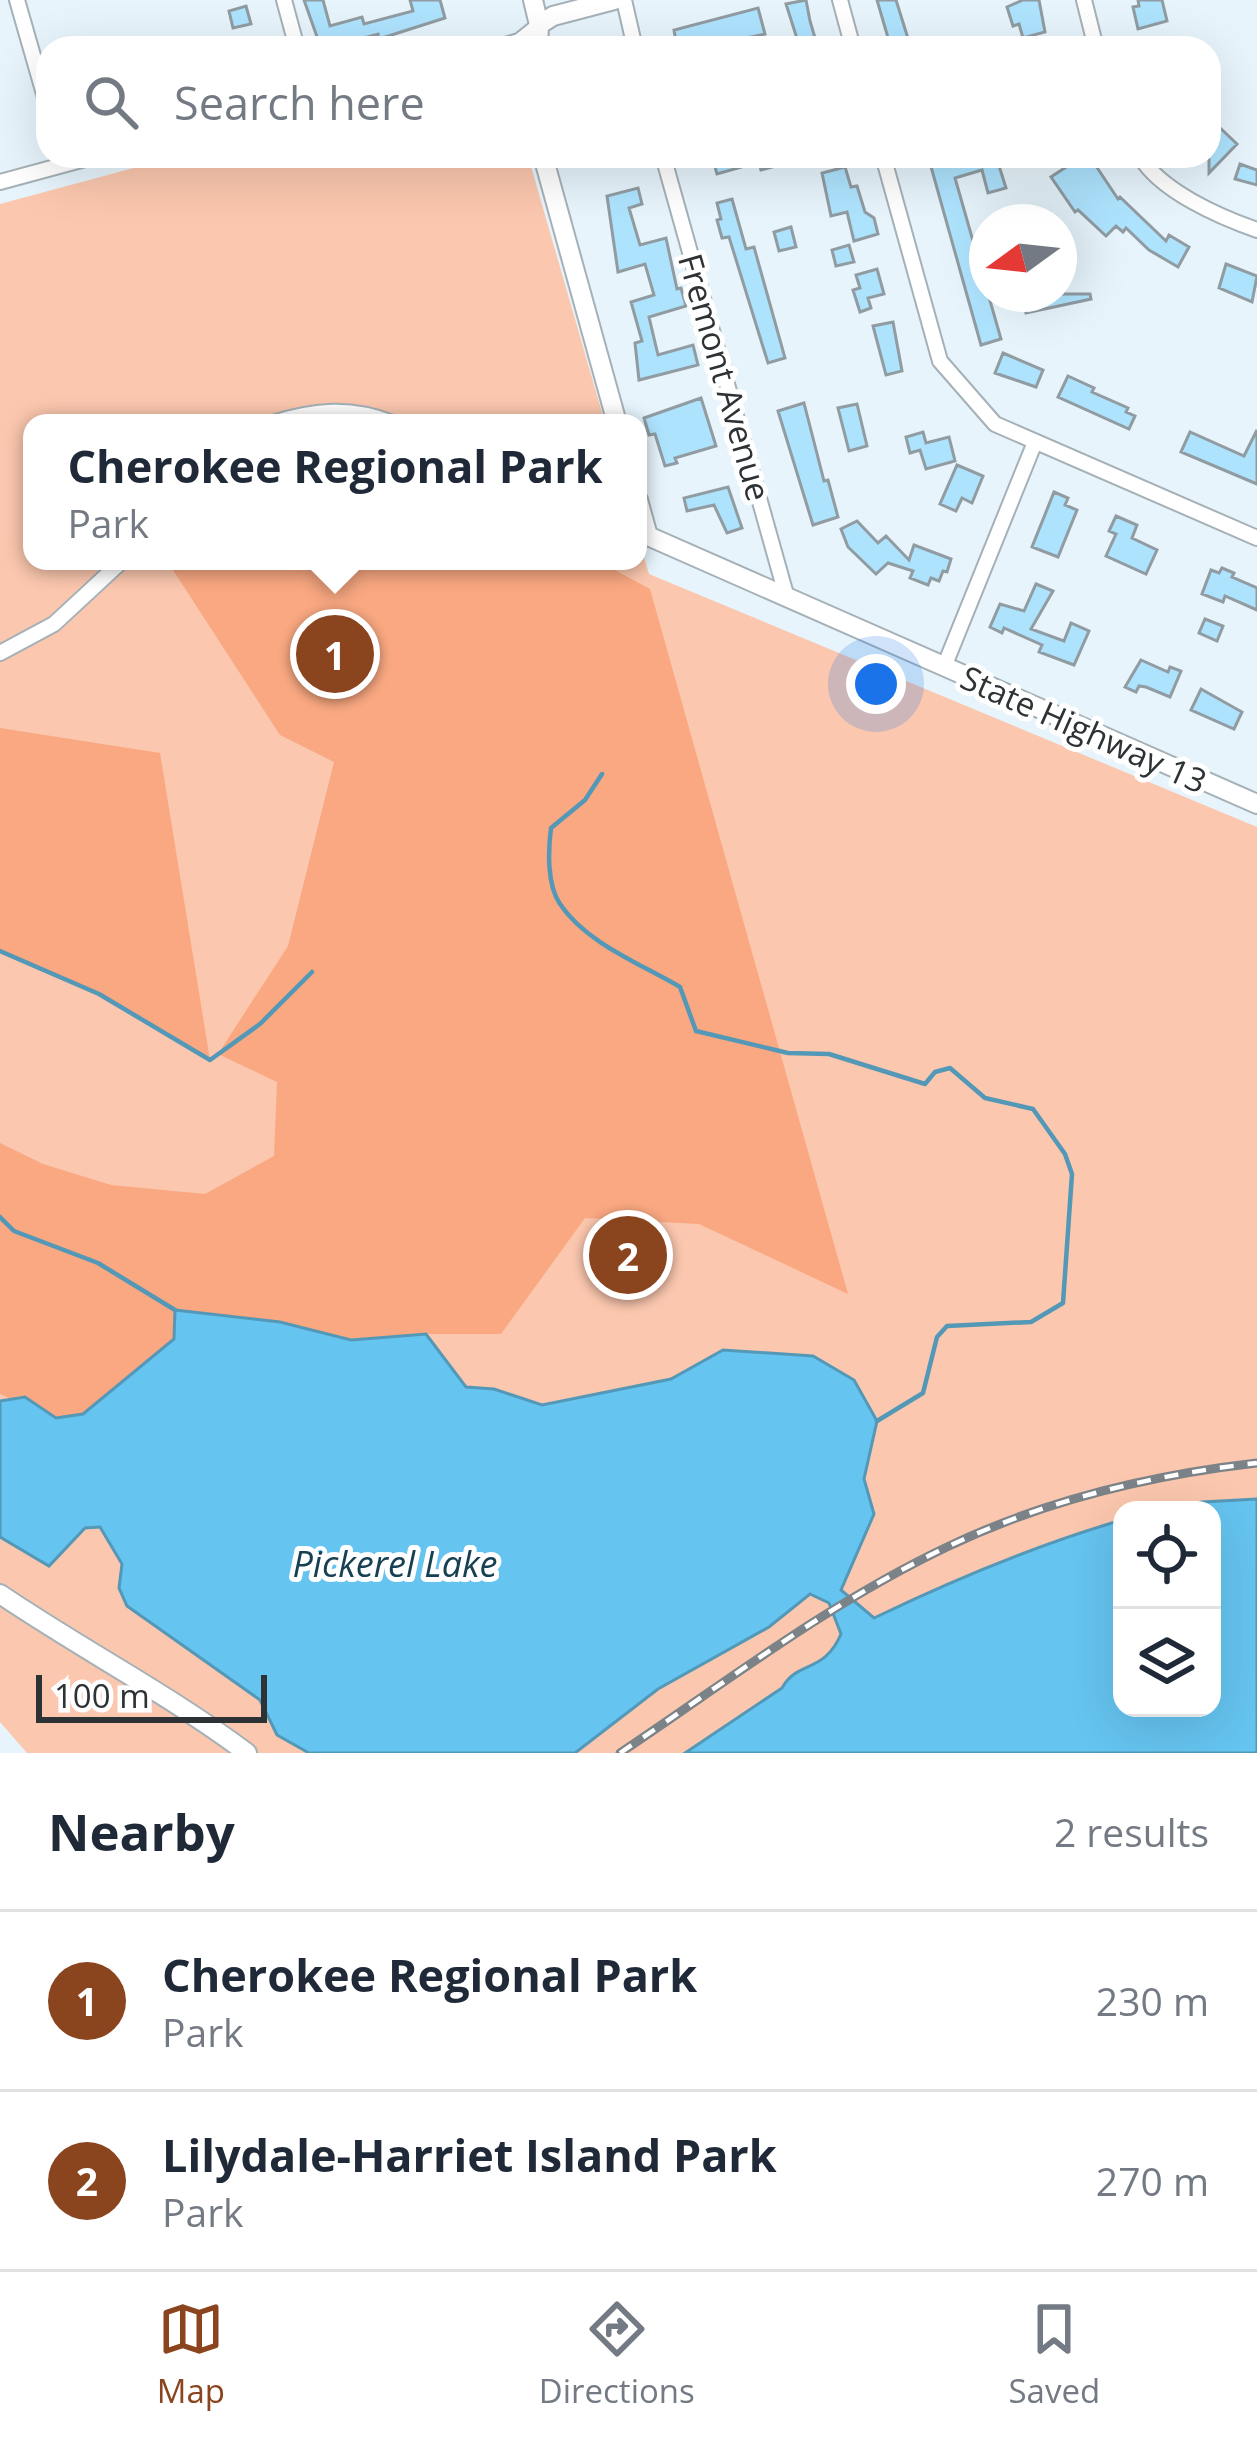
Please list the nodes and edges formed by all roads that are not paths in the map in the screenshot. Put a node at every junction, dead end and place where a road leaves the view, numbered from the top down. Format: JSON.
{"nodes":[{"id":1,"x":17,"y":0,"type":"edge"},
{"id":2,"x":284,"y":0,"type":"edge"},
{"id":3,"x":533,"y":0,"type":"edge"},
{"id":4,"x":614,"y":0,"type":"edge"},
{"id":5,"x":624,"y":0,"type":"edge"},
{"id":6,"x":840,"y":0,"type":"edge"},
{"id":7,"x":1084,"y":0,"type":"edge"},
{"id":8,"x":539,"y":25,"type":"junction"},
{"id":9,"x":294,"y":36,"type":"edge"},
{"id":10,"x":525,"y":36,"type":"edge"},
{"id":11,"x":539,"y":36,"type":"edge"},
{"id":12,"x":632,"y":36,"type":"edge"},
{"id":13,"x":850,"y":36,"type":"edge"},
{"id":14,"x":1093,"y":36,"type":"edge"},
{"id":15,"x":36,"y":66,"type":"edge"},
{"id":16,"x":40,"y":168,"type":"edge"},
{"id":17,"x":546,"y":168,"type":"edge"},
{"id":18,"x":666,"y":168,"type":"edge"},
{"id":19,"x":886,"y":168,"type":"edge"},
{"id":20,"x":1146,"y":168,"type":"edge"},
{"id":21,"x":0,"y":182,"type":"edge"},
{"id":22,"x":1257,"y":230,"type":"edge"},
{"id":23,"x":301,"y":414,"type":"edge"},
{"id":24,"x":372,"y":414,"type":"edge"},
{"id":25,"x":615,"y":414,"type":"edge"},
{"id":26,"x":1035,"y":442,"type":"junction"},
{"id":27,"x":647,"y":536,"type":"edge"},
{"id":28,"x":1257,"y":538,"type":"edge"},
{"id":29,"x":112,"y":570,"type":"edge"},
{"id":30,"x":787,"y":598,"type":"junction"},
{"id":31,"x":0,"y":652,"type":"edge"},
{"id":32,"x":944,"y":667,"type":"junction"},
{"id":33,"x":1257,"y":804,"type":"edge"},
{"id":34,"x":0,"y":1594,"type":"edge"},
{"id":35,"x":247,"y":1753,"type":"edge"}],
"edges":[{"from":1,"to":15,"type":"street"},
{"from":2,"to":9,"type":"street"},
{"from":3,"to":8,"type":"street"},
{"from":4,"to":8,"type":"street"},
{"from":5,"to":12,"type":"street"},
{"from":6,"to":13,"type":"street"},
{"from":7,"to":14,"type":"street"},
{"from":8,"to":10,"type":"street"},
{"from":8,"to":11,"type":"street"},
{"from":16,"to":21,"type":"street"},
{"from":17,"to":25,"type":"street"},
{"from":18,"to":30,"type":"street","name":"Fremont Avenue"},
{"from":19,"to":26,"type":"street"},
{"from":20,"to":22,"type":"street"},
{"from":23,"to":24,"type":"street"},
{"from":26,"to":28,"type":"street"},
{"from":26,"to":32,"type":"street"},
{"from":27,"to":30,"type":"street","name":"State Highway 13"},
{"from":29,"to":31,"type":"street"},
{"from":30,"to":32,"type":"street","name":"State Highway 13"},
{"from":32,"to":33,"type":"street","name":"State Highway 13"},
{"from":34,"to":35,"type":"street"}]}
